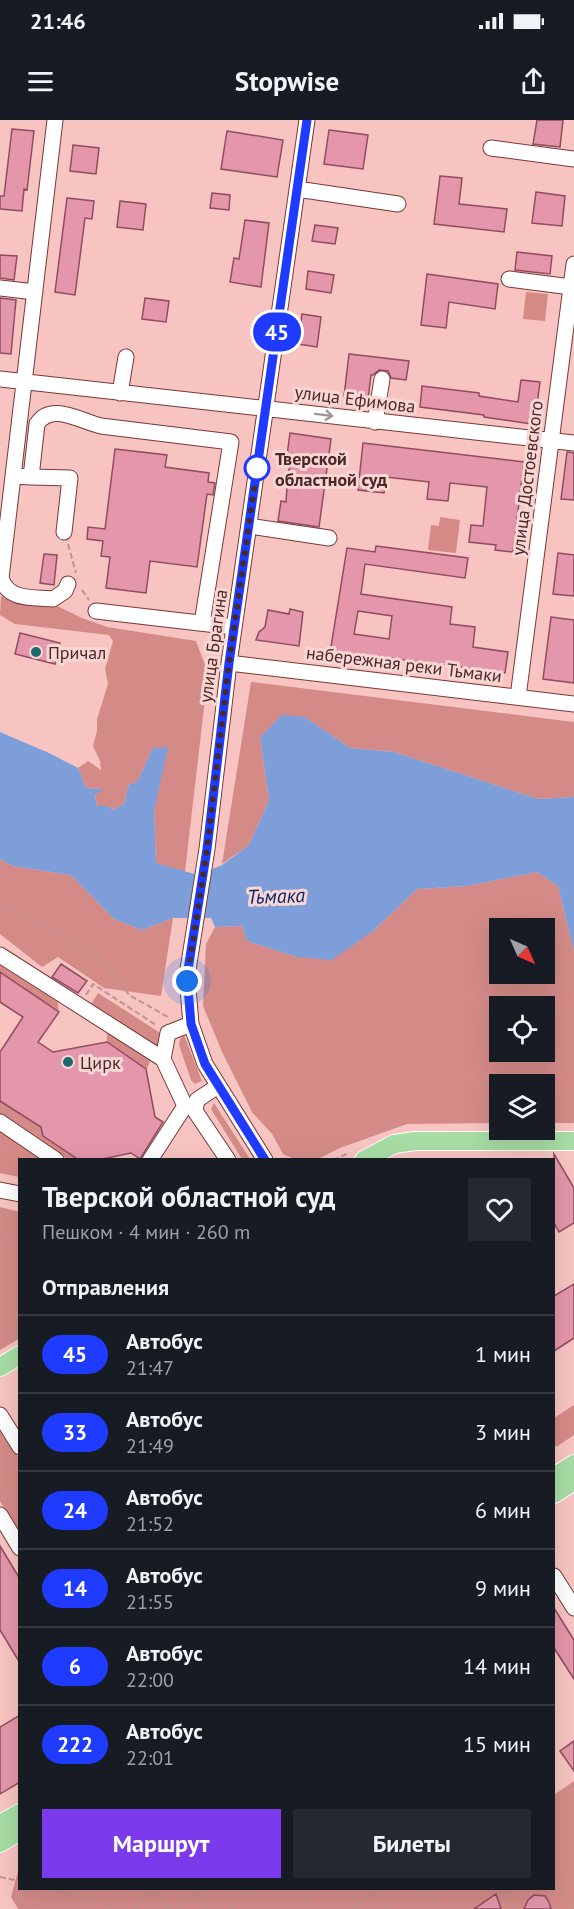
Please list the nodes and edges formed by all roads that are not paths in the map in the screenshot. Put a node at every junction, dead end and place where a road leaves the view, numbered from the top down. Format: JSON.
{"nodes":[{"id":1,"x":55,"y":120,"type":"edge"},
{"id":2,"x":307,"y":120,"type":"edge"},
{"id":3,"x":491,"y":148,"type":"dead end"},
{"id":4,"x":574,"y":159,"type":"edge"},
{"id":5,"x":297,"y":189,"type":"junction"},
{"id":6,"x":398,"y":204,"type":"dead end"},
{"id":7,"x":573,"y":275,"type":"edge"},
{"id":8,"x":509,"y":279,"type":"dead end"},
{"id":9,"x":0,"y":288,"type":"edge"},
{"id":10,"x":35,"y":292,"type":"junction"},
{"id":11,"x":126,"y":357,"type":"dead end"},
{"id":12,"x":0,"y":379,"type":"edge"},
{"id":13,"x":382,"y":379,"type":"dead end"},
{"id":14,"x":24,"y":381,"type":"junction"},
{"id":15,"x":120,"y":393,"type":"junction"},
{"id":16,"x":266,"y":408,"type":"junction"},
{"id":17,"x":375,"y":422,"type":"junction"},
{"id":18,"x":551,"y":440,"type":"junction"},
{"id":19,"x":574,"y":443,"type":"edge"},
{"id":20,"x":13,"y":476,"type":"junction"},
{"id":21,"x":31,"y":477,"type":"junction"},
{"id":22,"x":4,"y":521,"type":"edge"},
{"id":23,"x":249,"y":526,"type":"junction"},
{"id":24,"x":64,"y":532,"type":"dead end"},
{"id":25,"x":329,"y":538,"type":"dead end"},
{"id":26,"x":68,"y":584,"type":"dead end"},
{"id":27,"x":96,"y":610,"type":"dead end"},
{"id":28,"x":202,"y":623,"type":"junction"},
{"id":29,"x":234,"y":627,"type":"junction"},
{"id":30,"x":229,"y":663,"type":"junction"},
{"id":31,"x":518,"y":697,"type":"junction"},
{"id":32,"x":574,"y":704,"type":"edge"},
{"id":33,"x":0,"y":955,"type":"edge"},
{"id":34,"x":191,"y":1024,"type":"junction"},
{"id":35,"x":164,"y":1059,"type":"junction"},
{"id":36,"x":218,"y":1086,"type":"junction"},
{"id":37,"x":0,"y":1122,"type":"edge"},
{"id":38,"x":574,"y":1141,"type":"edge"},
{"id":39,"x":54,"y":1158,"type":"edge"},
{"id":40,"x":151,"y":1158,"type":"edge"},
{"id":41,"x":227,"y":1158,"type":"edge"},
{"id":42,"x":264,"y":1158,"type":"edge"},
{"id":43,"x":368,"y":1158,"type":"edge"},
{"id":44,"x":0,"y":1190,"type":"edge"},
{"id":45,"x":18,"y":1194,"type":"edge"},
{"id":46,"x":18,"y":1349,"type":"edge"},
{"id":47,"x":0,"y":1367,"type":"edge"},
{"id":48,"x":0,"y":1415,"type":"edge"},
{"id":49,"x":18,"y":1444,"type":"edge"},
{"id":50,"x":574,"y":1464,"type":"edge"},
{"id":51,"x":555,"y":1476,"type":"edge"},
{"id":52,"x":574,"y":1481,"type":"edge"},
{"id":53,"x":555,"y":1493,"type":"edge"},
{"id":54,"x":0,"y":1515,"type":"edge"},
{"id":55,"x":18,"y":1545,"type":"edge"},
{"id":56,"x":555,"y":1578,"type":"edge"},
{"id":57,"x":574,"y":1606,"type":"edge"},
{"id":58,"x":18,"y":1814,"type":"edge"},
{"id":59,"x":0,"y":1824,"type":"edge"},
{"id":60,"x":18,"y":1832,"type":"edge"},
{"id":61,"x":0,"y":1843,"type":"edge"}],
"edges":[{"from":1,"to":10,"type":"street"},
{"from":2,"to":5,"type":"street","name":"улица Брагина"},
{"from":3,"to":4,"type":"street"},
{"from":5,"to":6,"type":"street"},
{"from":5,"to":16,"type":"street","name":"улица Брагина"},
{"from":7,"to":8,"type":"street"},
{"from":7,"to":18,"type":"street","name":"улица Достоевского"},
{"from":9,"to":10,"type":"street"},
{"from":10,"to":14,"type":"street"},
{"from":11,"to":15,"type":"street"},
{"from":12,"to":14,"type":"street"},
{"from":13,"to":17,"type":"street"},
{"from":14,"to":15,"type":"street","name":"улица Ефимова"},
{"from":14,"to":20,"type":"street"},
{"from":15,"to":16,"type":"street","name":"улица Ефимова"},
{"from":16,"to":17,"type":"street","name":"улица Ефимова","one_way":true},
{"from":16,"to":23,"type":"street","name":"улица Брагина"},
{"from":17,"to":18,"type":"street","name":"улица Ефимова"},
{"from":18,"to":19,"type":"street","name":"улица Ефимова"},
{"from":18,"to":31,"type":"street","name":"улица Достоевского"},
{"from":20,"to":21,"type":"street"},
{"from":20,"to":22,"type":"street"},
{"from":21,"to":24,"type":"street"},
{"from":21,"to":28,"type":"street"},
{"from":22,"to":26,"type":"street"},
{"from":23,"to":25,"type":"street"},
{"from":23,"to":29,"type":"street","name":"улица Брагина"},
{"from":27,"to":28,"type":"street"},
{"from":28,"to":29,"type":"street"},
{"from":29,"to":30,"type":"street","name":"улица Брагина"},
{"from":30,"to":31,"type":"street","name":"набережная реки Тьмаки"},
{"from":30,"to":34,"type":"street","name":"улица Брагина"},
{"from":31,"to":32,"type":"street","name":"набережная реки Тьмаки"},
{"from":33,"to":35,"type":"street"},
{"from":34,"to":35,"type":"street"},
{"from":34,"to":36,"type":"street","name":"улица Брагина"},
{"from":35,"to":40,"type":"street"},
{"from":36,"to":41,"type":"street"},
{"from":36,"to":42,"type":"street","name":"улица Брагина"},
{"from":37,"to":39,"type":"street"},
{"from":38,"to":43,"type":"main road"},
{"from":44,"to":45,"type":"street"},
{"from":46,"to":47,"type":"main road"},
{"from":48,"to":49,"type":"street"},
{"from":50,"to":51,"type":"main road"},
{"from":52,"to":53,"type":"main road"},
{"from":54,"to":55,"type":"street"},
{"from":56,"to":57,"type":"street"},
{"from":58,"to":59,"type":"main road"},
{"from":60,"to":61,"type":"main road"}]}
